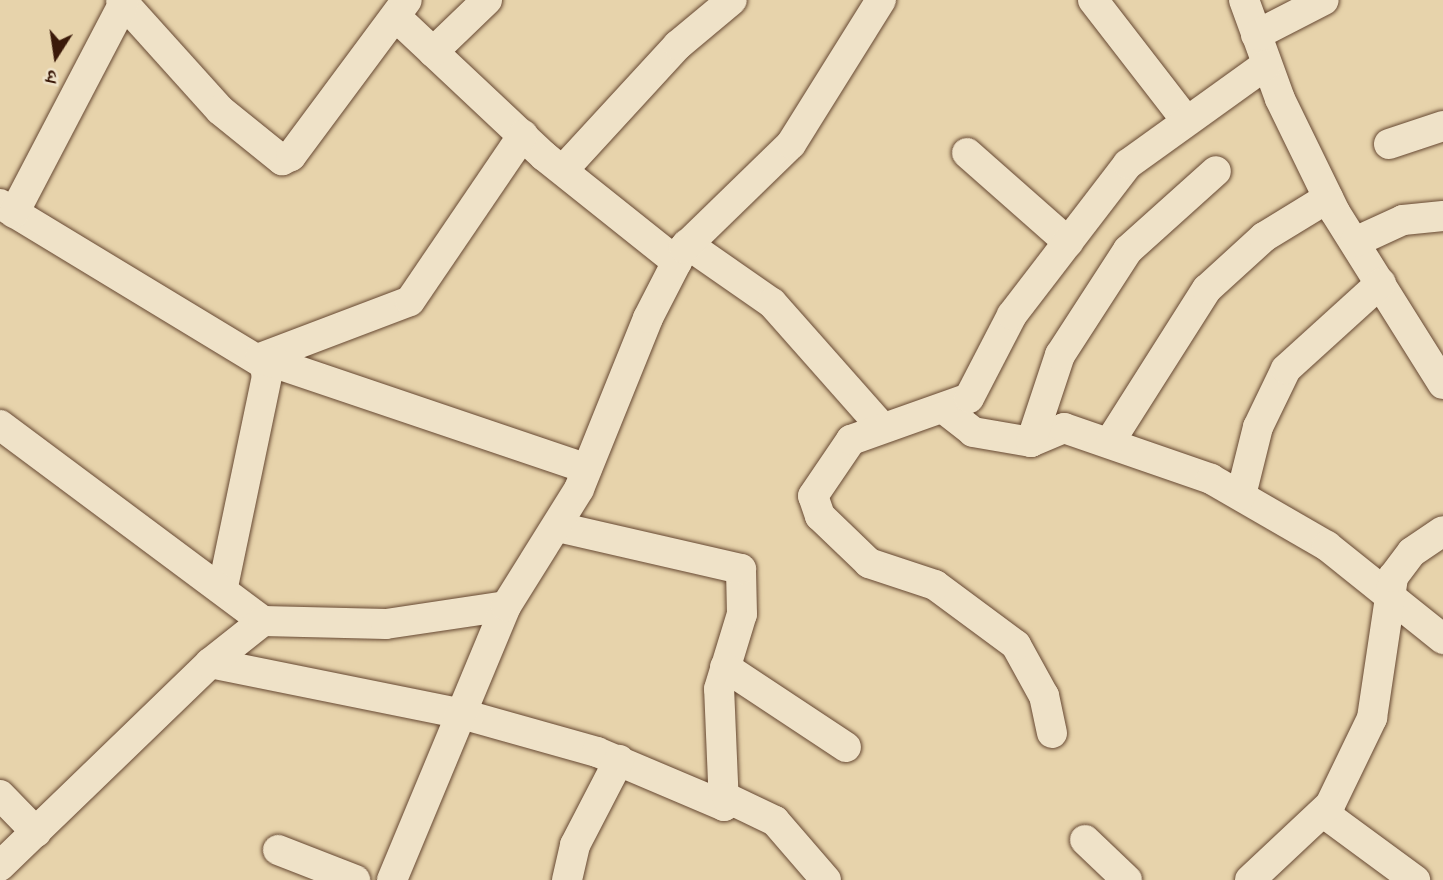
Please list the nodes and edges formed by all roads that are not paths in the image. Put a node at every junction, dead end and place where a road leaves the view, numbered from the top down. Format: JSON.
{"nodes":[{"id":1,"x":487,"y":0,"type":"edge"},
{"id":2,"x":732,"y":0,"type":"edge"},
{"id":3,"x":1093,"y":0,"type":"edge"},
{"id":4,"x":1244,"y":0,"type":"edge"},
{"id":5,"x":1324,"y":0,"type":"edge"},
{"id":6,"x":877,"y":1,"type":"edge"},
{"id":7,"x":122,"y":2,"type":"edge"},
{"id":8,"x":401,"y":8,"type":"edge"},
{"id":9,"x":1256,"y":35,"type":"junction"},
{"id":10,"x":433,"y":52,"type":"junction"},
{"id":11,"x":1266,"y":65,"type":"junction"},
{"id":12,"x":1185,"y":119,"type":"junction"},
{"id":13,"x":1443,"y":126,"type":"edge"},
{"id":14,"x":523,"y":135,"type":"junction"},
{"id":15,"x":1389,"y":144,"type":"dead end"},
{"id":16,"x":967,"y":153,"type":"dead end"},
{"id":17,"x":563,"y":170,"type":"junction"},
{"id":18,"x":1216,"y":171,"type":"dead end"},
{"id":19,"x":1328,"y":198,"type":"junction"},
{"id":20,"x":7,"y":209,"type":"edge"},
{"id":21,"x":1443,"y":216,"type":"edge"},
{"id":22,"x":1068,"y":242,"type":"junction"},
{"id":23,"x":1355,"y":242,"type":"junction"},
{"id":24,"x":682,"y":253,"type":"junction"},
{"id":25,"x":1381,"y":283,"type":"junction"},
{"id":26,"x":1435,"y":351,"type":"edge"},
{"id":27,"x":260,"y":358,"type":"junction"},
{"id":28,"x":1443,"y":384,"type":"edge"},
{"id":29,"x":944,"y":409,"type":"junction"},
{"id":30,"x":0,"y":425,"type":"edge"},
{"id":31,"x":881,"y":426,"type":"junction"},
{"id":32,"x":1111,"y":440,"type":"junction"},
{"id":33,"x":1031,"y":442,"type":"junction"},
{"id":34,"x":587,"y":469,"type":"junction"},
{"id":35,"x":1241,"y":495,"type":"junction"},
{"id":36,"x":558,"y":527,"type":"junction"},
{"id":37,"x":1443,"y":531,"type":"edge"},
{"id":38,"x":223,"y":587,"type":"junction"},
{"id":39,"x":1388,"y":595,"type":"junction"},
{"id":40,"x":506,"y":606,"type":"junction"},
{"id":41,"x":263,"y":621,"type":"junction"},
{"id":42,"x":1443,"y":639,"type":"edge"},
{"id":43,"x":209,"y":663,"type":"junction"},
{"id":44,"x":725,"y":667,"type":"junction"},
{"id":45,"x":463,"y":714,"type":"junction"},
{"id":46,"x":1052,"y":733,"type":"dead end"},
{"id":47,"x":846,"y":747,"type":"dead end"},
{"id":48,"x":619,"y":760,"type":"junction"},
{"id":49,"x":0,"y":795,"type":"edge"},
{"id":50,"x":727,"y":797,"type":"junction"},
{"id":51,"x":1325,"y":814,"type":"junction"},
{"id":52,"x":36,"y":832,"type":"junction"},
{"id":53,"x":1085,"y":839,"type":"dead end"},
{"id":54,"x":278,"y":849,"type":"dead end"},
{"id":55,"x":0,"y":866,"type":"edge"},
{"id":56,"x":355,"y":880,"type":"edge"},
{"id":57,"x":392,"y":880,"type":"edge"},
{"id":58,"x":567,"y":880,"type":"edge"},
{"id":59,"x":827,"y":880,"type":"edge"},
{"id":60,"x":1127,"y":880,"type":"edge"},
{"id":61,"x":1250,"y":880,"type":"edge"},
{"id":62,"x":1415,"y":880,"type":"edge"}],
"edges":[{"from":1,"to":10,"type":"street"},
{"from":2,"to":17,"type":"street"},
{"from":3,"to":12,"type":"street"},
{"from":4,"to":9,"type":"street"},
{"from":5,"to":9,"type":"street"},
{"from":6,"to":24,"type":"street"},
{"from":7,"to":8,"type":"street"},
{"from":7,"to":20,"type":"street"},
{"from":8,"to":10,"type":"street"},
{"from":9,"to":11,"type":"street"},
{"from":10,"to":14,"type":"street"},
{"from":11,"to":12,"type":"street"},
{"from":11,"to":19,"type":"street"},
{"from":12,"to":22,"type":"street"},
{"from":13,"to":15,"type":"street"},
{"from":14,"to":17,"type":"street"},
{"from":14,"to":27,"type":"street"},
{"from":16,"to":22,"type":"street"},
{"from":17,"to":24,"type":"street"},
{"from":18,"to":33,"type":"street"},
{"from":19,"to":23,"type":"street"},
{"from":19,"to":32,"type":"street"},
{"from":20,"to":27,"type":"street"},
{"from":21,"to":23,"type":"street"},
{"from":22,"to":29,"type":"street"},
{"from":23,"to":25,"type":"street"},
{"from":24,"to":31,"type":"street"},
{"from":24,"to":34,"type":"street"},
{"from":25,"to":26,"type":"street"},
{"from":25,"to":35,"type":"street"},
{"from":26,"to":28,"type":"street"},
{"from":27,"to":34,"type":"street"},
{"from":27,"to":38,"type":"street"},
{"from":29,"to":31,"type":"street"},
{"from":29,"to":33,"type":"street"},
{"from":30,"to":38,"type":"street"},
{"from":31,"to":46,"type":"street"},
{"from":32,"to":33,"type":"street"},
{"from":32,"to":35,"type":"street"},
{"from":34,"to":36,"type":"street"},
{"from":35,"to":39,"type":"street"},
{"from":36,"to":40,"type":"street"},
{"from":36,"to":44,"type":"street"},
{"from":37,"to":39,"type":"street"},
{"from":38,"to":41,"type":"street"},
{"from":39,"to":42,"type":"street"},
{"from":39,"to":51,"type":"street"},
{"from":40,"to":41,"type":"street"},
{"from":40,"to":45,"type":"street"},
{"from":41,"to":43,"type":"street"},
{"from":43,"to":45,"type":"street"},
{"from":43,"to":52,"type":"street"},
{"from":44,"to":47,"type":"street"},
{"from":44,"to":50,"type":"street"},
{"from":45,"to":48,"type":"street"},
{"from":45,"to":57,"type":"street"},
{"from":48,"to":50,"type":"street"},
{"from":48,"to":58,"type":"street"},
{"from":49,"to":52,"type":"street"},
{"from":50,"to":59,"type":"street"},
{"from":51,"to":61,"type":"street"},
{"from":51,"to":62,"type":"street"},
{"from":52,"to":55,"type":"street"},
{"from":53,"to":60,"type":"street"},
{"from":54,"to":56,"type":"street"}]}
